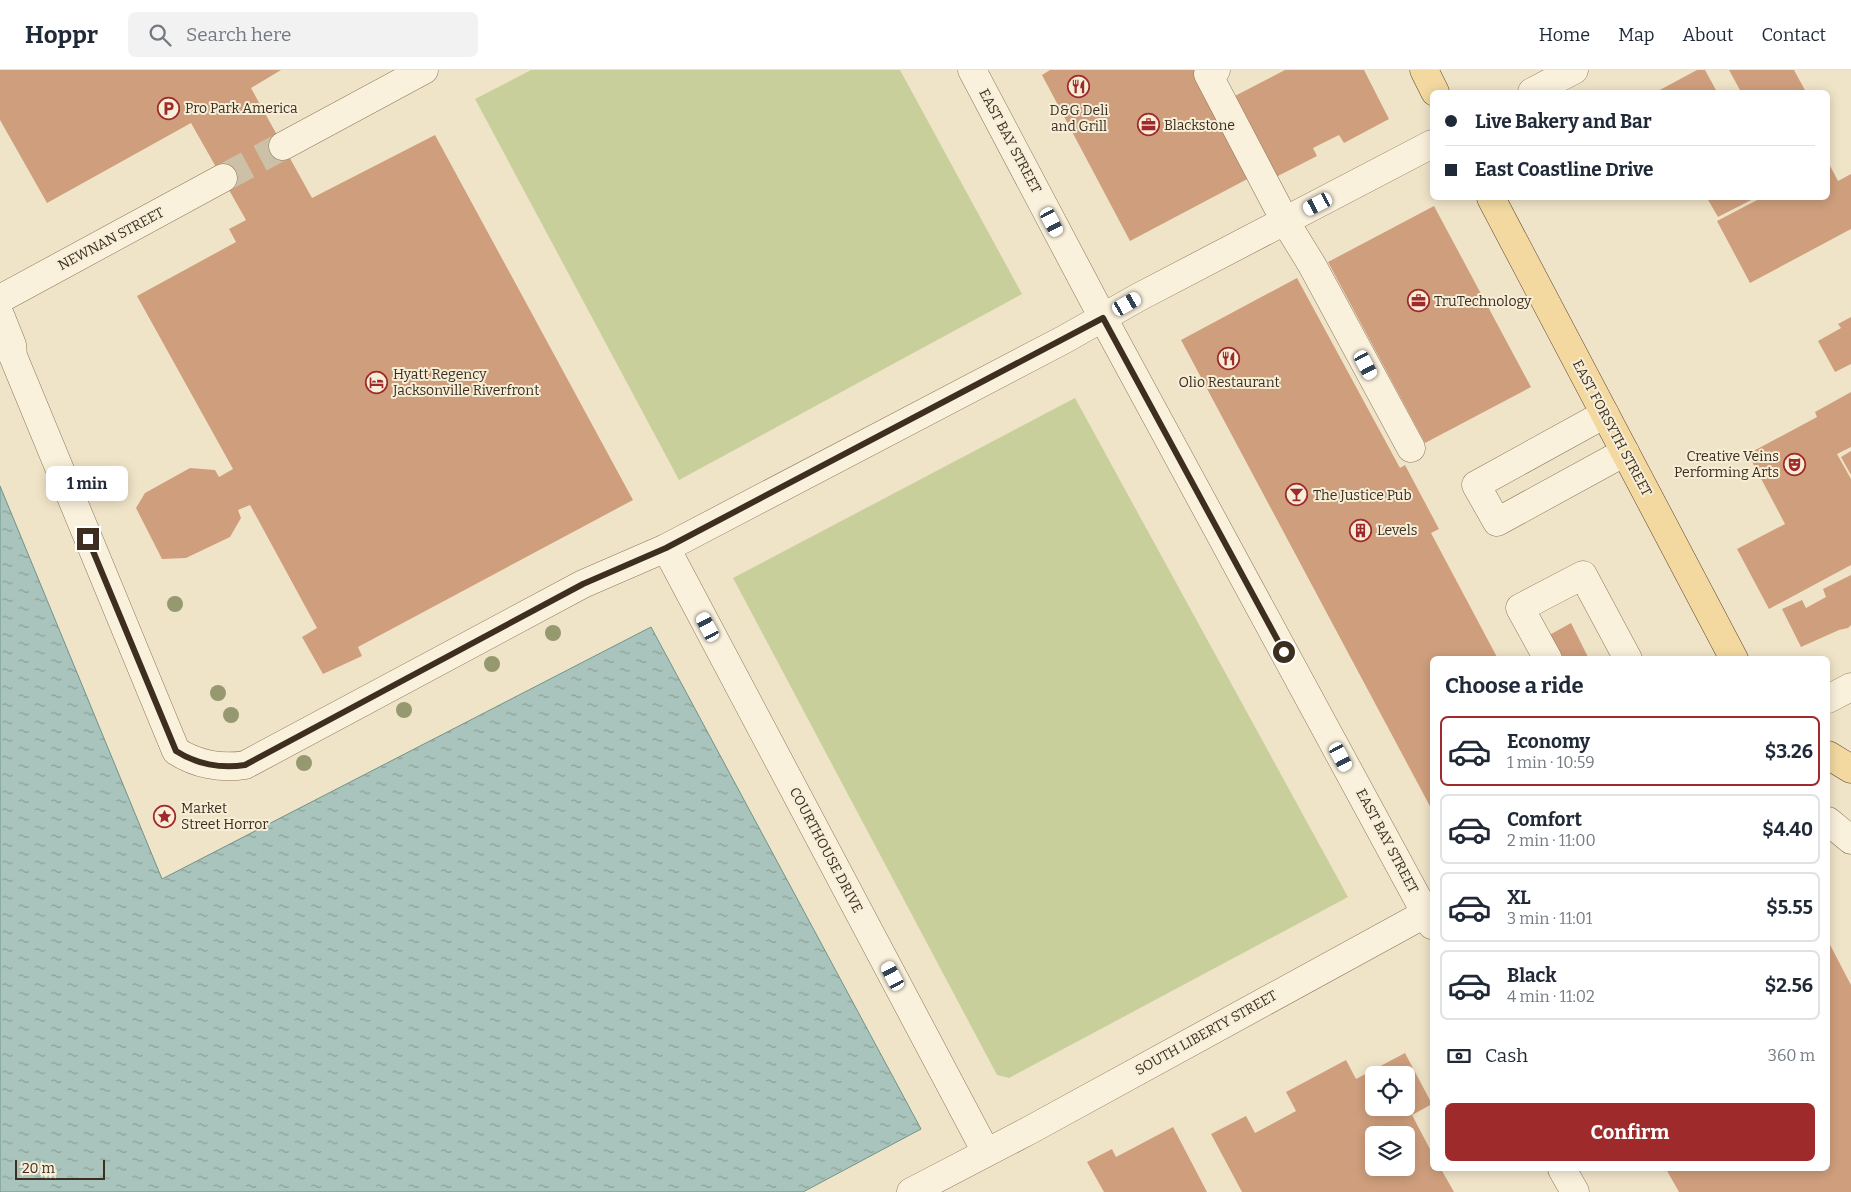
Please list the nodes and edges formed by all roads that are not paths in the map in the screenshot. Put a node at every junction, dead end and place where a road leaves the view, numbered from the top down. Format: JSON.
{"nodes":[{"id":1,"x":424,"y":70,"type":"edge"},
{"id":2,"x":972,"y":70,"type":"edge"},
{"id":3,"x":1216,"y":70,"type":"edge"},
{"id":4,"x":1424,"y":70,"type":"edge"},
{"id":5,"x":1574,"y":70,"type":"edge"},
{"id":6,"x":1435,"y":90,"type":"edge"},
{"id":7,"x":1536,"y":90,"type":"edge"},
{"id":8,"x":1430,"y":145,"type":"edge"},
{"id":9,"x":283,"y":146,"type":"tunnel mouth"},
{"id":10,"x":223,"y":178,"type":"tunnel mouth"},
{"id":11,"x":1492,"y":200,"type":"edge"},
{"id":12,"x":1285,"y":222,"type":"junction"},
{"id":13,"x":0,"y":299,"type":"edge"},
{"id":14,"x":0,"y":315,"type":"edge"},
{"id":15,"x":1103,"y":318,"type":"junction"},
{"id":16,"x":1605,"y":414,"type":"junction"},
{"id":17,"x":1411,"y":448,"type":"dead end"},
{"id":18,"x":1625,"y":452,"type":"junction"},
{"id":19,"x":666,"y":548,"type":"junction"},
{"id":20,"x":1546,"y":656,"type":"edge"},
{"id":21,"x":1626,"y":656,"type":"edge"},
{"id":22,"x":1732,"y":656,"type":"edge"},
{"id":23,"x":1851,"y":687,"type":"edge"},
{"id":24,"x":1830,"y":698,"type":"edge"},
{"id":25,"x":1830,"y":756,"type":"edge"},
{"id":26,"x":1851,"y":769,"type":"edge"},
{"id":27,"x":1830,"y":823,"type":"edge"},
{"id":28,"x":1851,"y":840,"type":"edge"},
{"id":29,"x":1430,"y":916,"type":"edge"},
{"id":30,"x":986,"y":1152,"type":"junction"},
{"id":31,"x":1563,"y":1171,"type":"edge"},
{"id":32,"x":911,"y":1192,"type":"edge"},
{"id":33,"x":1575,"y":1192,"type":"edge"}],
"edges":[{"from":1,"to":9,"type":"street"},
{"from":2,"to":15,"type":"street","name":"EAST BAY STREET"},
{"from":3,"to":12,"type":"street"},
{"from":4,"to":6,"type":"main road"},
{"from":5,"to":7,"type":"street"},
{"from":8,"to":12,"type":"street"},
{"from":10,"to":13,"type":"street","name":"NEWNAN STREET"},
{"from":11,"to":16,"type":"main road","name":"EAST FORSYTH STREET"},
{"from":12,"to":15,"type":"street"},
{"from":12,"to":17,"type":"street"},
{"from":14,"to":19,"type":"street"},
{"from":15,"to":19,"type":"street"},
{"from":15,"to":29,"type":"street","name":"EAST BAY STREET"},
{"from":16,"to":18,"type":"main road","name":"EAST FORSYTH STREET"},
{"from":16,"to":18,"type":"street"},
{"from":18,"to":22,"type":"main road","name":"EAST FORSYTH STREET"},
{"from":19,"to":30,"type":"street","name":"COURTHOUSE DRIVE"},
{"from":20,"to":21,"type":"street"},
{"from":23,"to":24,"type":"street"},
{"from":25,"to":26,"type":"main road"},
{"from":27,"to":28,"type":"street"},
{"from":29,"to":30,"type":"street","name":"SOUTH LIBERTY STREET"},
{"from":30,"to":32,"type":"street","name":"SOUTH LIBERTY STREET"},
{"from":31,"to":33,"type":"street"}]}
